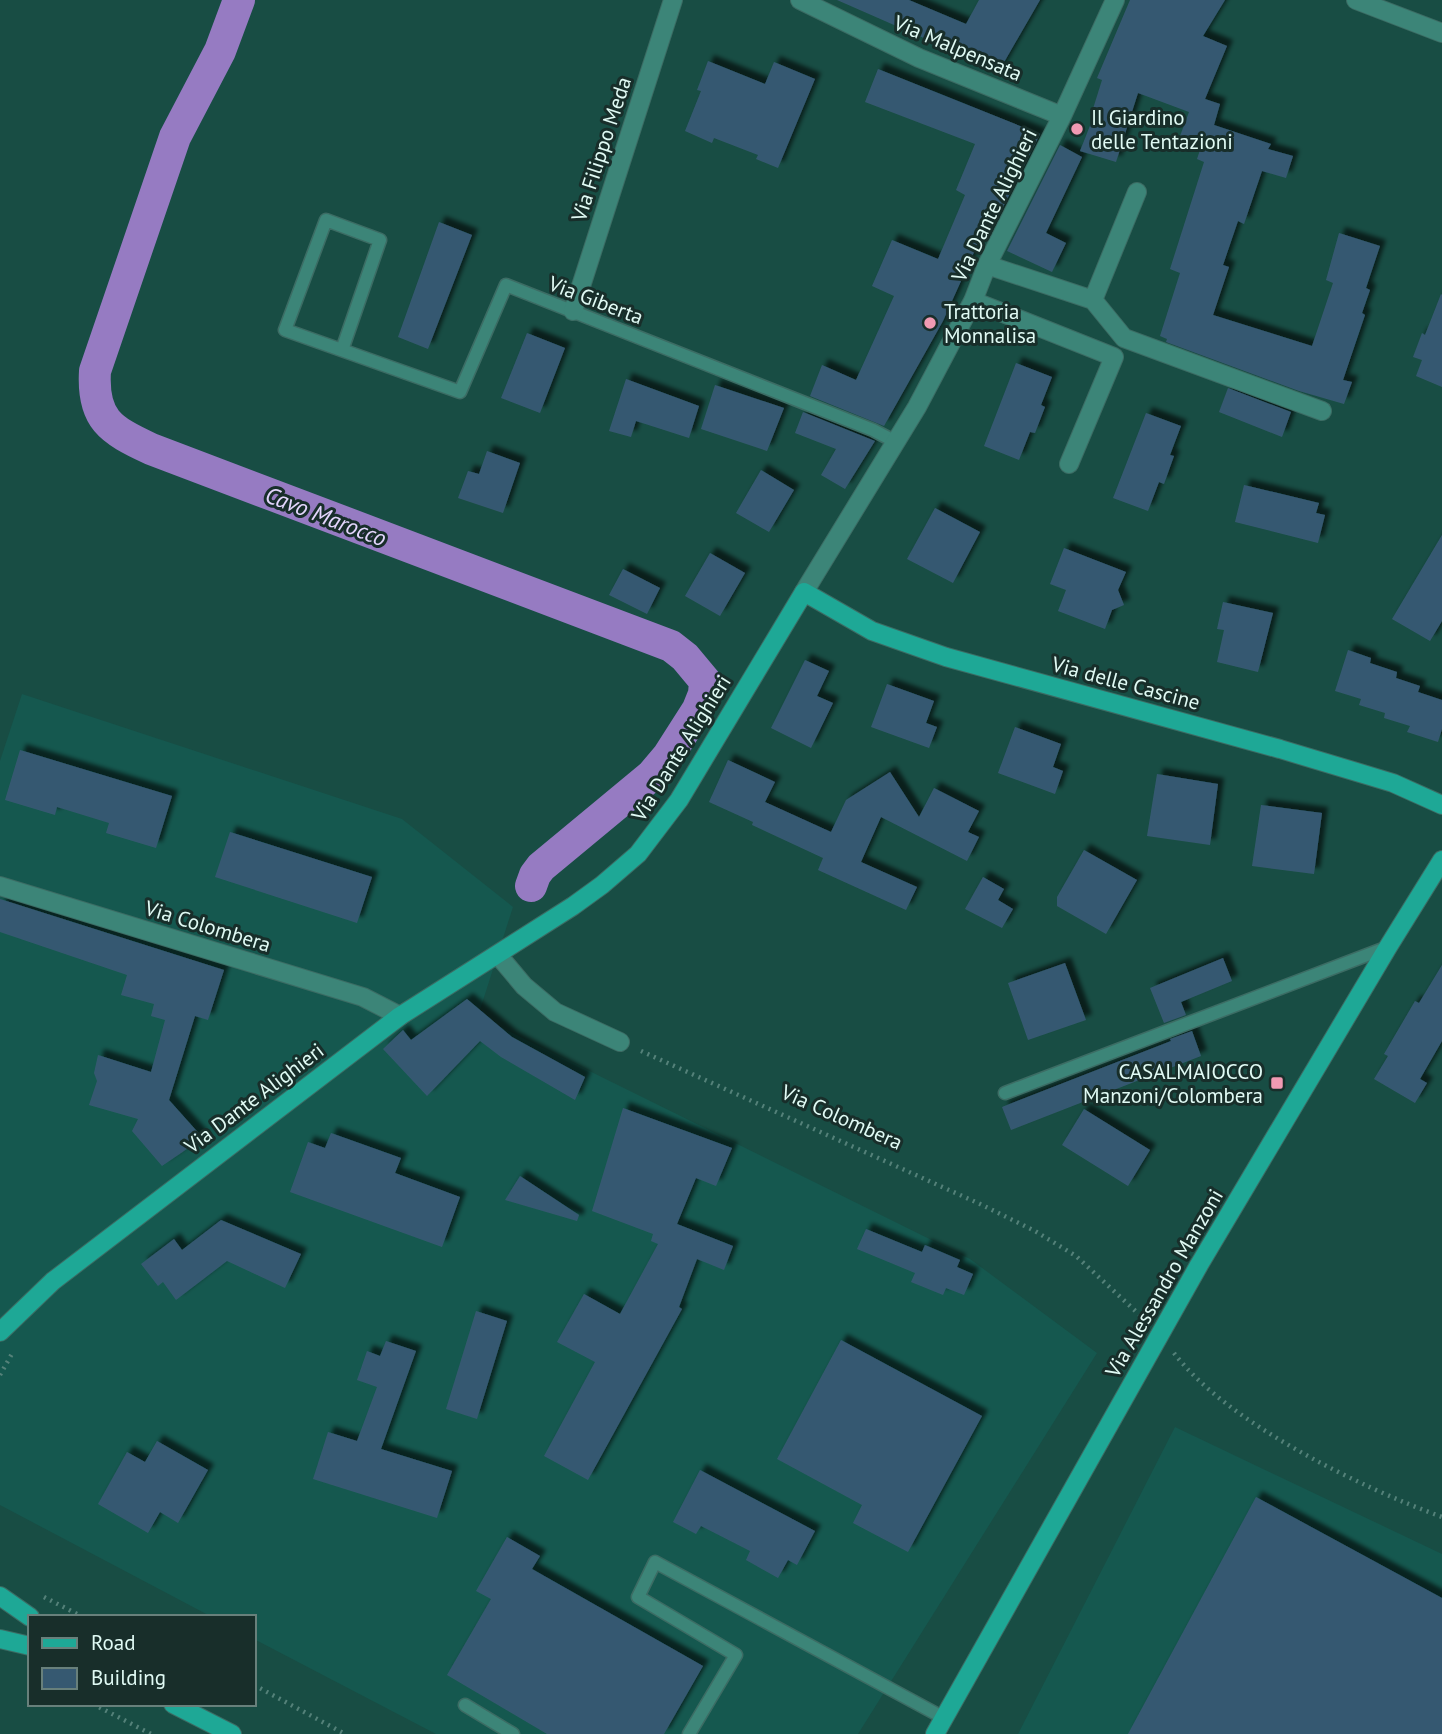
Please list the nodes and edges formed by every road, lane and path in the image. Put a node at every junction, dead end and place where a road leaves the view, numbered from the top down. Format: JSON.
{"nodes":[{"id":1,"x":673,"y":0,"type":"edge"},
{"id":2,"x":800,"y":0,"type":"edge"},
{"id":3,"x":1115,"y":0,"type":"edge"},
{"id":4,"x":1356,"y":0,"type":"edge"},
{"id":5,"x":1442,"y":33,"type":"edge"},
{"id":6,"x":1062,"y":116,"type":"junction"},
{"id":7,"x":1137,"y":192,"type":"dead end"},
{"id":8,"x":987,"y":265,"type":"junction"},
{"id":9,"x":1093,"y":300,"type":"junction"},
{"id":10,"x":973,"y":301,"type":"junction"},
{"id":11,"x":573,"y":311,"type":"junction"},
{"id":12,"x":342,"y":350,"type":"junction"},
{"id":13,"x":1322,"y":411,"type":"dead end"},
{"id":14,"x":896,"y":442,"type":"junction"},
{"id":15,"x":1069,"y":464,"type":"dead end"},
{"id":16,"x":804,"y":592,"type":"junction"},
{"id":17,"x":1442,"y":806,"type":"edge"},
{"id":18,"x":1442,"y":860,"type":"edge"},
{"id":19,"x":0,"y":886,"type":"edge"},
{"id":20,"x":1388,"y":947,"type":"junction"},
{"id":21,"x":498,"y":955,"type":"junction"},
{"id":22,"x":400,"y":1016,"type":"junction"},
{"id":23,"x":620,"y":1042,"type":"joint"},
{"id":24,"x":1005,"y":1093,"type":"dead end"},
{"id":25,"x":1,"y":1332,"type":"edge"},
{"id":26,"x":1160,"y":1334,"type":"junction"},
{"id":27,"x":1442,"y":1517,"type":"edge"},
{"id":28,"x":0,"y":1596,"type":"edge"},
{"id":29,"x":28,"y":1616,"type":"edge"},
{"id":30,"x":0,"y":1639,"type":"edge"},
{"id":31,"x":28,"y":1646,"type":"edge"},
{"id":32,"x":256,"y":1686,"type":"edge"},
{"id":33,"x":465,"y":1705,"type":"dead end"},
{"id":34,"x":97,"y":1706,"type":"edge"},
{"id":35,"x":177,"y":1706,"type":"edge"},
{"id":36,"x":939,"y":1726,"type":"edge"},
{"id":37,"x":151,"y":1734,"type":"edge"},
{"id":38,"x":232,"y":1734,"type":"edge"},
{"id":39,"x":345,"y":1734,"type":"edge"},
{"id":40,"x":513,"y":1734,"type":"edge"},
{"id":41,"x":689,"y":1734,"type":"edge"}],
"edges":[{"from":1,"to":11,"type":"street","name":"Via Filippo Meda"},
{"from":2,"to":6,"type":"street","name":"Via Malpensata"},
{"from":3,"to":6,"type":"street","name":"Via Dante Alighieri"},
{"from":4,"to":5,"type":"street"},
{"from":6,"to":8,"type":"street","name":"Via Dante Alighieri"},
{"from":7,"to":9,"type":"street"},
{"from":8,"to":9,"type":"street"},
{"from":8,"to":10,"type":"street","name":"Via Dante Alighieri"},
{"from":9,"to":13,"type":"street"},
{"from":10,"to":14,"type":"street","name":"Via Dante Alighieri"},
{"from":10,"to":15,"type":"street"},
{"from":11,"to":12,"type":"lane","name":"Via Giberta"},
{"from":11,"to":14,"type":"lane","name":"Via Giberta"},
{"from":12,"to":12,"type":"lane","name":"Via Giberta"},
{"from":14,"to":16,"type":"street","name":"Via Dante Alighieri"},
{"from":16,"to":17,"type":"street","name":"Via delle Cascine"},
{"from":16,"to":21,"type":"street","name":"Via Dante Alighieri"},
{"from":18,"to":20,"type":"street","name":"Via Alessandro Manzoni"},
{"from":19,"to":22,"type":"street","name":"Via Colombera"},
{"from":20,"to":24,"type":"lane"},
{"from":20,"to":26,"type":"street","name":"Via Alessandro Manzoni"},
{"from":21,"to":22,"type":"street","name":"Via Dante Alighieri"},
{"from":21,"to":23,"type":"street"},
{"from":22,"to":25,"type":"street","name":"Via Dante Alighieri"},
{"from":23,"to":26,"type":"path","name":"Via Colombera"},
{"from":26,"to":27,"type":"path","name":"Via Colombera"},
{"from":26,"to":36,"type":"street","name":"Via Alessandro Manzoni"},
{"from":28,"to":29,"type":"street"},
{"from":30,"to":31,"type":"street"},
{"from":32,"to":39,"type":"path"},
{"from":33,"to":40,"type":"lane"},
{"from":34,"to":37,"type":"path"},
{"from":35,"to":38,"type":"street"},
{"from":36,"to":41,"type":"lane"}]}
